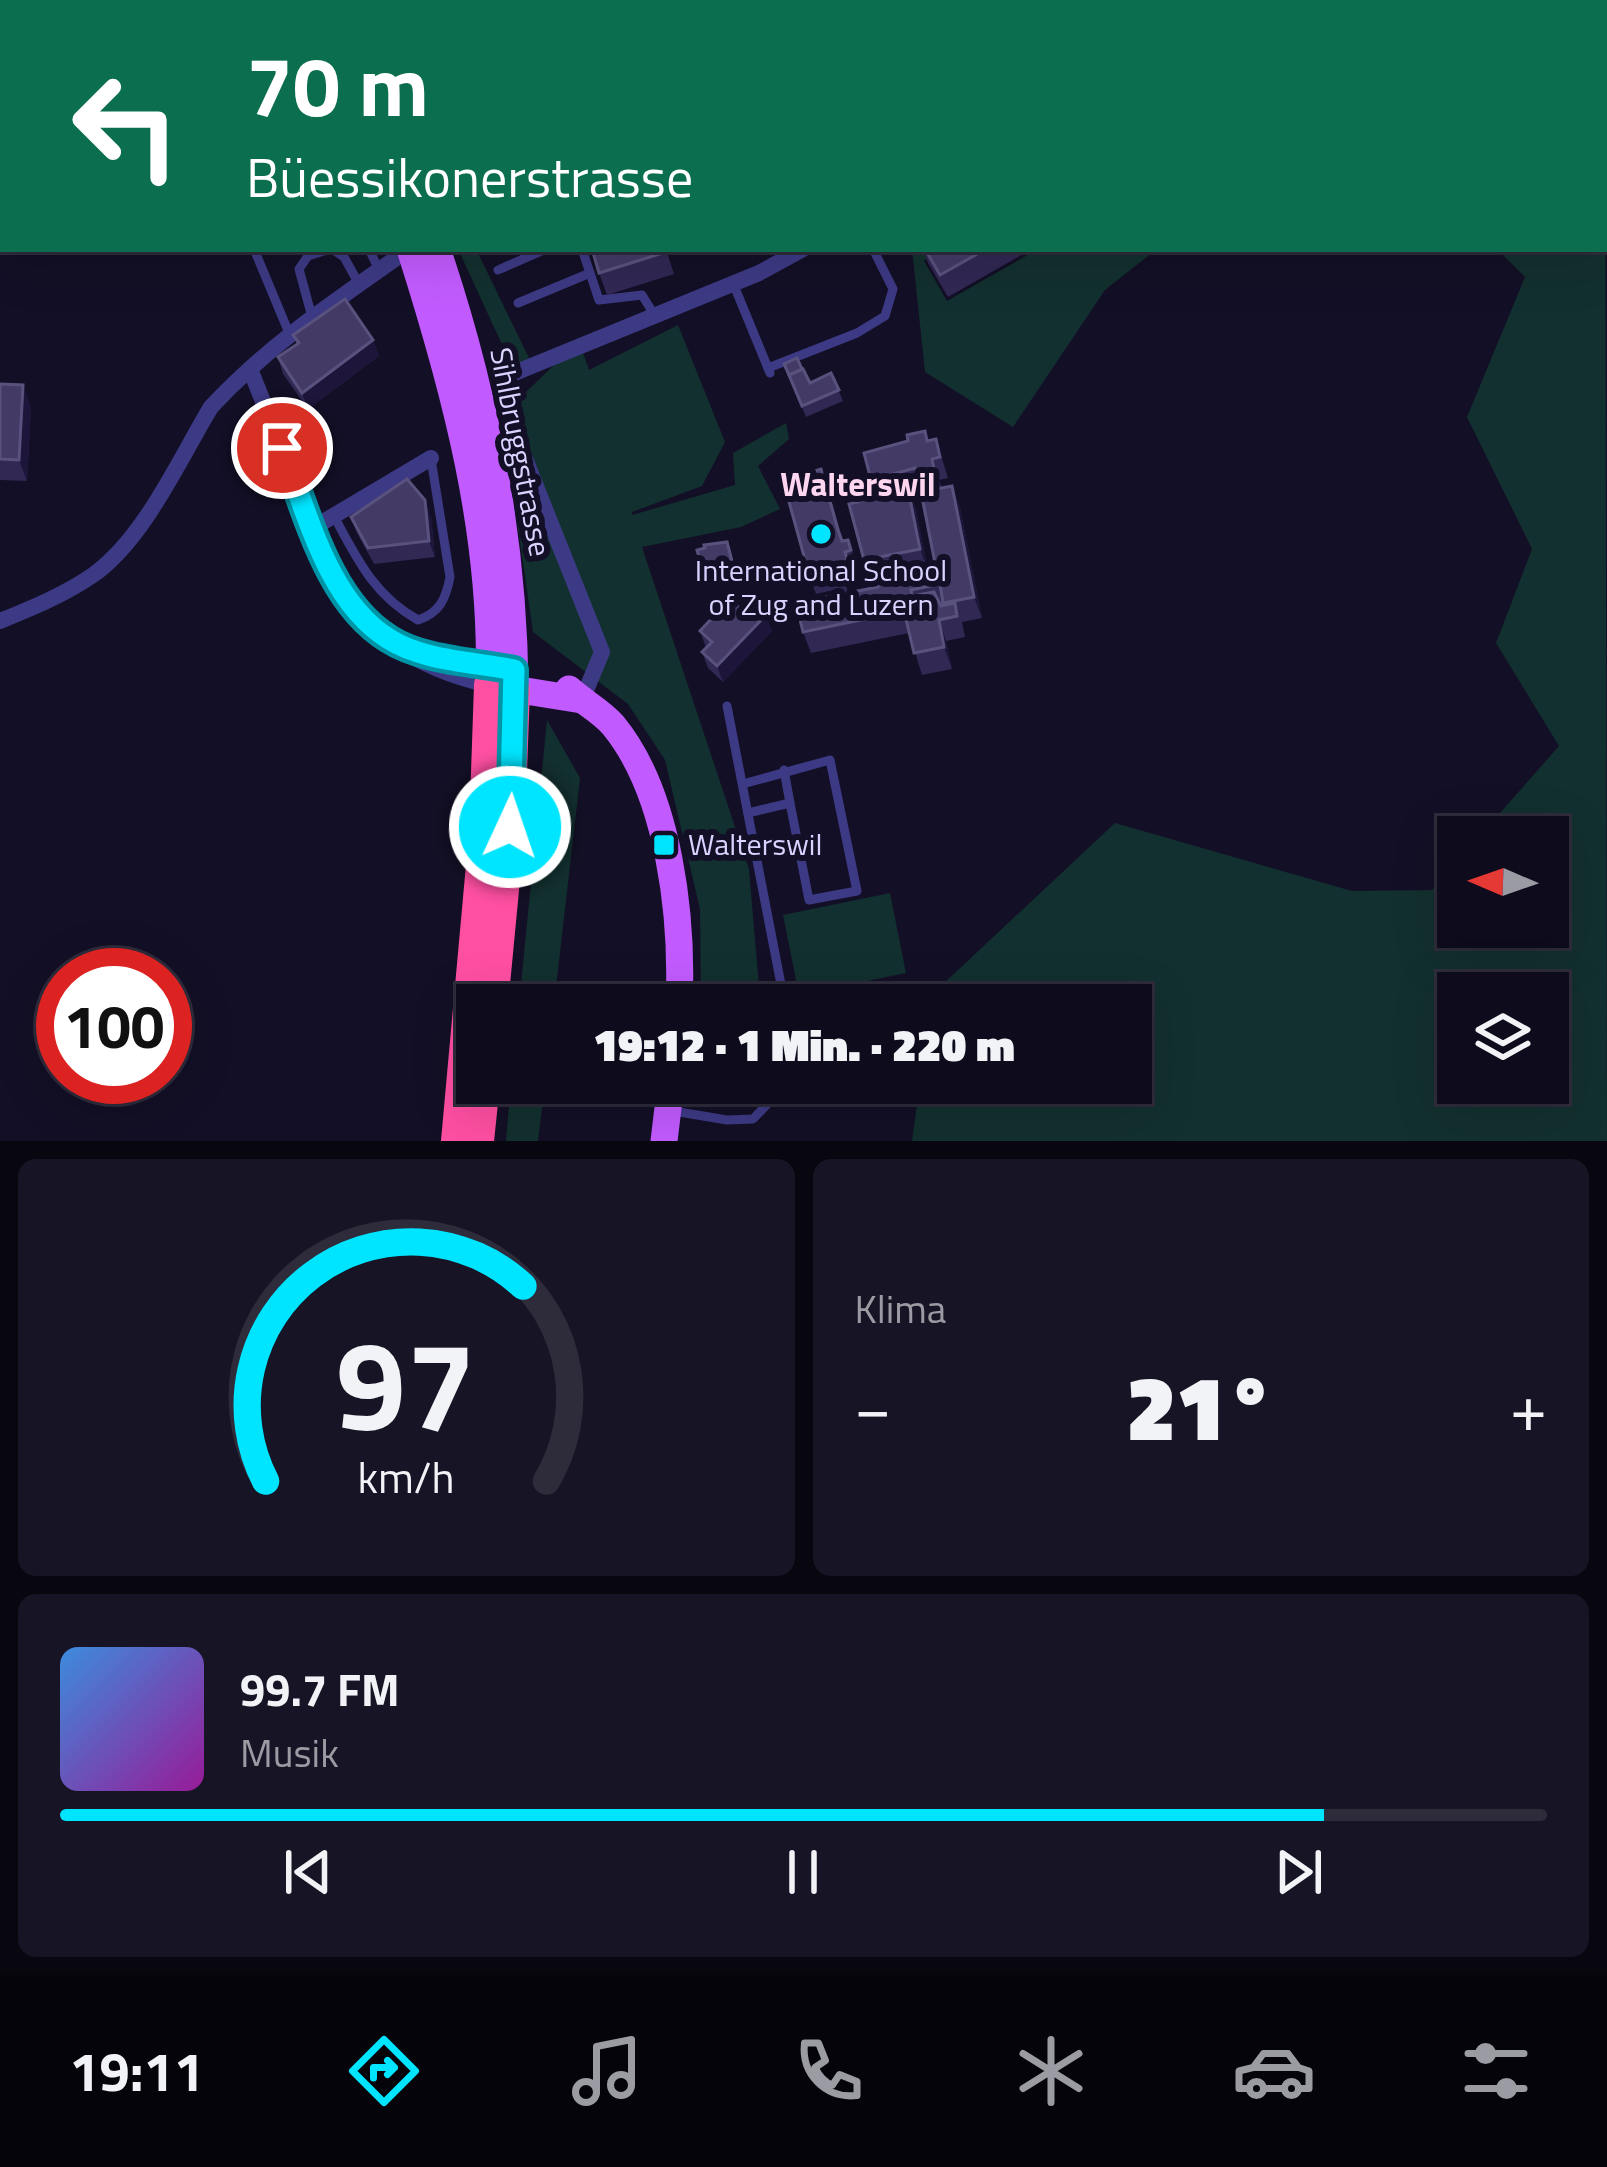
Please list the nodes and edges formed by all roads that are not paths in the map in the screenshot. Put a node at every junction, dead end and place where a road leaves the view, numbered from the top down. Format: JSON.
{"nodes":[{"id":1,"x":255,"y":252,"type":"edge"},
{"id":2,"x":321,"y":252,"type":"edge"},
{"id":3,"x":336,"y":252,"type":"edge"},
{"id":4,"x":370,"y":252,"type":"edge"},
{"id":5,"x":438,"y":252,"type":"edge"},
{"id":6,"x":539,"y":252,"type":"edge"},
{"id":7,"x":583,"y":252,"type":"edge"},
{"id":8,"x":797,"y":252,"type":"edge"},
{"id":9,"x":874,"y":252,"type":"edge"},
{"id":10,"x":403,"y":254,"type":"edge"},
{"id":11,"x":379,"y":270,"type":"junction"},
{"id":12,"x":498,"y":270,"type":"dead end"},
{"id":13,"x":590,"y":273,"type":"junction"},
{"id":14,"x":734,"y":283,"type":"junction"},
{"id":15,"x":359,"y":284,"type":"junction"},
{"id":16,"x":518,"y":303,"type":"dead end"},
{"id":17,"x":655,"y":316,"type":"junction"},
{"id":18,"x":312,"y":317,"type":"junction"},
{"id":19,"x":289,"y":333,"type":"junction"},
{"id":20,"x":250,"y":369,"type":"junction"},
{"id":21,"x":431,"y":458,"type":"joint"},
{"id":22,"x":334,"y":518,"type":"junction"},
{"id":23,"x":314,"y":528,"type":"junction"},
{"id":24,"x":0,"y":621,"type":"edge"},
{"id":25,"x":502,"y":677,"type":"junction"},
{"id":26,"x":581,"y":700,"type":"junction"},
{"id":27,"x":728,"y":706,"type":"dead end"},
{"id":28,"x":784,"y":770,"type":"junction"},
{"id":29,"x":743,"y":784,"type":"junction"},
{"id":30,"x":790,"y":803,"type":"junction"},
{"id":31,"x":748,"y":813,"type":"junction"},
{"id":32,"x":495,"y":984,"type":"edge"},
{"id":33,"x":679,"y":984,"type":"edge"},
{"id":34,"x":780,"y":984,"type":"edge"},
{"id":35,"x":483,"y":1104,"type":"edge"},
{"id":36,"x":668,"y":1104,"type":"edge"},
{"id":37,"x":687,"y":1104,"type":"edge"},
{"id":38,"x":767,"y":1104,"type":"edge"},
{"id":39,"x":457,"y":1141,"type":"edge"},
{"id":40,"x":479,"y":1141,"type":"edge"},
{"id":41,"x":664,"y":1141,"type":"edge"}],
"edges":[{"from":1,"to":19,"type":"lane"},
{"from":2,"to":18,"type":"lane"},
{"from":3,"to":15,"type":"lane"},
{"from":4,"to":11,"type":"lane"},
{"from":5,"to":25,"type":"main road","name":"Sihlbruggstrasse"},
{"from":6,"to":12,"type":"lane"},
{"from":7,"to":13,"type":"lane"},
{"from":8,"to":14,"type":"street"},
{"from":9,"to":14,"type":"lane"},
{"from":10,"to":11,"type":"street"},
{"from":10,"to":25,"type":"main road","name":"Sihlbruggstrasse"},
{"from":11,"to":15,"type":"street"},
{"from":13,"to":16,"type":"lane"},
{"from":13,"to":17,"type":"lane"},
{"from":14,"to":17,"type":"street"},
{"from":15,"to":18,"type":"street"},
{"from":17,"to":26,"type":"street"},
{"from":18,"to":19,"type":"street"},
{"from":19,"to":20,"type":"street"},
{"from":20,"to":23,"type":"street"},
{"from":20,"to":24,"type":"street"},
{"from":21,"to":22,"type":"street"},
{"from":21,"to":22,"type":"lane"},
{"from":22,"to":23,"type":"street"},
{"from":23,"to":25,"type":"street"},
{"from":25,"to":26,"type":"main road"},
{"from":25,"to":32,"type":"highway"},
{"from":25,"to":39,"type":"highway"},
{"from":26,"to":33,"type":"main road"},
{"from":27,"to":29,"type":"lane"},
{"from":28,"to":29,"type":"lane"},
{"from":28,"to":30,"type":"lane"},
{"from":28,"to":30,"type":"lane"},
{"from":29,"to":31,"type":"lane"},
{"from":30,"to":31,"type":"lane"},
{"from":31,"to":34,"type":"lane"},
{"from":35,"to":40,"type":"highway"},
{"from":36,"to":41,"type":"main road"},
{"from":37,"to":38,"type":"lane"}]}
